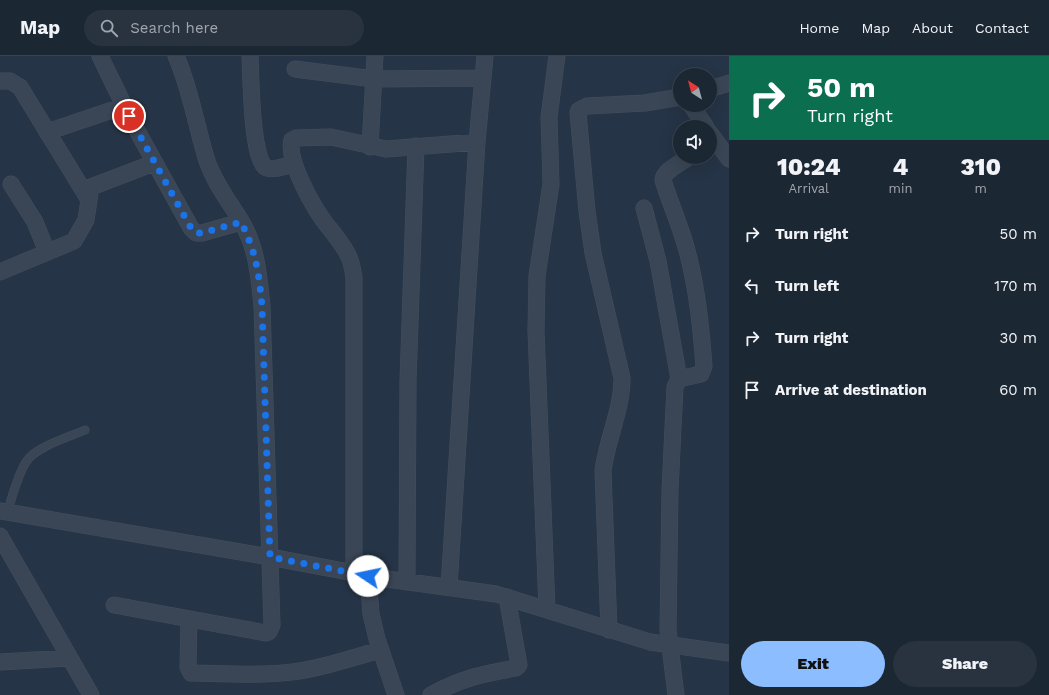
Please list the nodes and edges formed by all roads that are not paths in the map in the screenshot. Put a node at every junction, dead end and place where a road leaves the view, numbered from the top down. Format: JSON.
{"nodes":[{"id":1,"x":100,"y":56,"type":"edge"},
{"id":2,"x":176,"y":56,"type":"edge"},
{"id":3,"x":250,"y":56,"type":"edge"},
{"id":4,"x":375,"y":56,"type":"edge"},
{"id":5,"x":485,"y":56,"type":"edge"},
{"id":6,"x":557,"y":56,"type":"edge"},
{"id":7,"x":295,"y":70,"type":"dead end"},
{"id":8,"x":483,"y":78,"type":"junction"},
{"id":9,"x":374,"y":79,"type":"junction"},
{"id":10,"x":0,"y":81,"type":"edge"},
{"id":11,"x":729,"y":83,"type":"edge"},
{"id":12,"x":717,"y":87,"type":"edge"},
{"id":13,"x":673,"y":98,"type":"edge"},
{"id":14,"x":124,"y":106,"type":"junction"},
{"id":15,"x":47,"y":132,"type":"junction"},
{"id":16,"x":477,"y":142,"type":"junction"},
{"id":17,"x":717,"y":144,"type":"edge"},
{"id":18,"x":370,"y":146,"type":"junction"},
{"id":19,"x":416,"y":146,"type":"junction"},
{"id":20,"x":729,"y":159,"type":"edge"},
{"id":21,"x":154,"y":163,"type":"junction"},
{"id":22,"x":294,"y":164,"type":"junction"},
{"id":23,"x":679,"y":164,"type":"edge"},
{"id":24,"x":11,"y":184,"type":"dead end"},
{"id":25,"x":89,"y":200,"type":"junction"},
{"id":26,"x":644,"y":208,"type":"dead end"},
{"id":27,"x":241,"y":222,"type":"junction"},
{"id":28,"x":47,"y":252,"type":"junction"},
{"id":29,"x":0,"y":272,"type":"edge"},
{"id":30,"x":679,"y":379,"type":"junction"},
{"id":31,"x":85,"y":430,"type":"dead end"},
{"id":32,"x":4,"y":511,"type":"edge"},
{"id":33,"x":0,"y":536,"type":"edge"},
{"id":34,"x":270,"y":557,"type":"junction"},
{"id":35,"x":361,"y":575,"type":"junction"},
{"id":36,"x":407,"y":582,"type":"junction"},
{"id":37,"x":449,"y":587,"type":"junction"},
{"id":38,"x":507,"y":597,"type":"junction"},
{"id":39,"x":114,"y":605,"type":"dead end"},
{"id":40,"x":547,"y":609,"type":"junction"},
{"id":41,"x":190,"y":619,"type":"junction"},
{"id":42,"x":609,"y":630,"type":"junction"},
{"id":43,"x":670,"y":646,"type":"junction"},
{"id":44,"x":380,"y":650,"type":"junction"},
{"id":45,"x":729,"y":653,"type":"edge"},
{"id":46,"x":69,"y":658,"type":"junction"},
{"id":47,"x":0,"y":662,"type":"edge"},
{"id":48,"x":91,"y":695,"type":"edge"},
{"id":49,"x":396,"y":695,"type":"edge"},
{"id":50,"x":431,"y":695,"type":"edge"},
{"id":51,"x":676,"y":695,"type":"edge"}],
"edges":[{"from":1,"to":14,"type":"street"},
{"from":2,"to":27,"type":"street"},
{"from":3,"to":22,"type":"street"},
{"from":4,"to":9,"type":"street"},
{"from":5,"to":8,"type":"street"},
{"from":6,"to":40,"type":"street"},
{"from":7,"to":9,"type":"street"},
{"from":8,"to":9,"type":"street"},
{"from":8,"to":16,"type":"street"},
{"from":9,"to":18,"type":"street"},
{"from":10,"to":15,"type":"street"},
{"from":11,"to":12,"type":"street"},
{"from":13,"to":42,"type":"street"},
{"from":14,"to":15,"type":"street"},
{"from":14,"to":21,"type":"street"},
{"from":15,"to":25,"type":"street"},
{"from":16,"to":19,"type":"street"},
{"from":16,"to":37,"type":"street"},
{"from":17,"to":20,"type":"street"},
{"from":18,"to":19,"type":"street"},
{"from":18,"to":22,"type":"street"},
{"from":19,"to":36,"type":"street"},
{"from":21,"to":25,"type":"street"},
{"from":21,"to":27,"type":"street"},
{"from":22,"to":35,"type":"street"},
{"from":23,"to":30,"type":"street"},
{"from":24,"to":28,"type":"street"},
{"from":25,"to":28,"type":"street"},
{"from":26,"to":30,"type":"street"},
{"from":27,"to":34,"type":"street"},
{"from":28,"to":29,"type":"street"},
{"from":30,"to":43,"type":"street"},
{"from":31,"to":32,"type":"lane"},
{"from":32,"to":34,"type":"street"},
{"from":33,"to":46,"type":"street"},
{"from":34,"to":35,"type":"street"},
{"from":34,"to":41,"type":"street"},
{"from":35,"to":36,"type":"street"},
{"from":35,"to":44,"type":"street"},
{"from":36,"to":37,"type":"street"},
{"from":37,"to":38,"type":"street"},
{"from":38,"to":40,"type":"street"},
{"from":38,"to":50,"type":"street"},
{"from":39,"to":41,"type":"street"},
{"from":40,"to":42,"type":"street"},
{"from":41,"to":44,"type":"street"},
{"from":42,"to":43,"type":"street"},
{"from":43,"to":45,"type":"street"},
{"from":43,"to":51,"type":"street"},
{"from":44,"to":49,"type":"street"},
{"from":46,"to":47,"type":"street"},
{"from":46,"to":48,"type":"street"}]}
